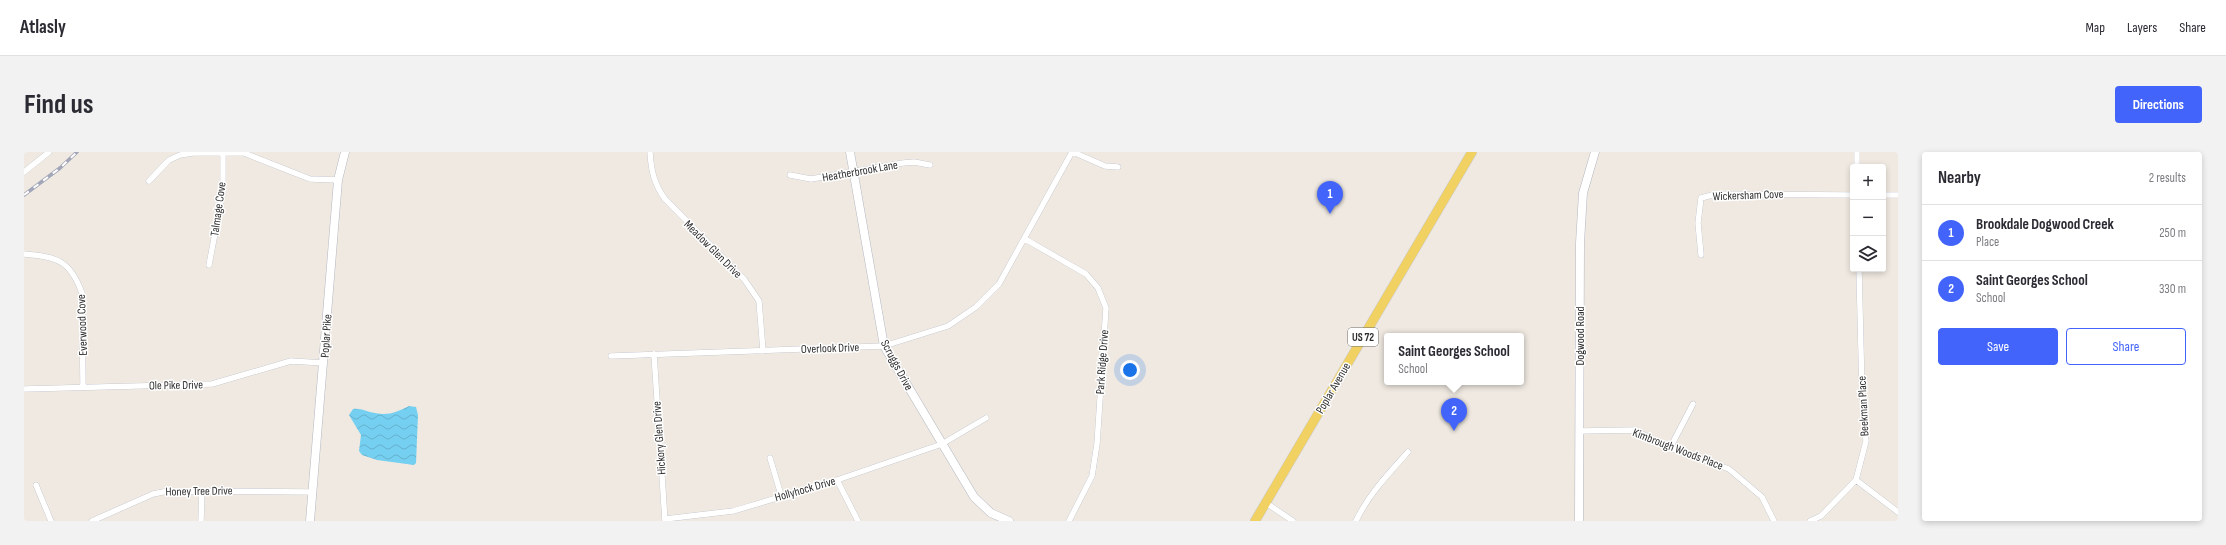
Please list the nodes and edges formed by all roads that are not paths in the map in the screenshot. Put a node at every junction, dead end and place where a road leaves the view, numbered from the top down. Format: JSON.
{"nodes":[{"id":1,"x":49,"y":152,"type":"edge"},
{"id":2,"x":223,"y":152,"type":"edge"},
{"id":3,"x":345,"y":152,"type":"edge"},
{"id":4,"x":650,"y":152,"type":"edge"},
{"id":5,"x":850,"y":152,"type":"edge"},
{"id":6,"x":1072,"y":152,"type":"edge"},
{"id":7,"x":1472,"y":152,"type":"edge"},
{"id":8,"x":1595,"y":152,"type":"edge"},
{"id":9,"x":1857,"y":152,"type":"edge"},
{"id":10,"x":1857,"y":164,"type":"edge"},
{"id":11,"x":930,"y":165,"type":"dead end"},
{"id":12,"x":1118,"y":167,"type":"dead end"},
{"id":13,"x":24,"y":172,"type":"edge"},
{"id":14,"x":853,"y":172,"type":"junction"},
{"id":15,"x":790,"y":175,"type":"dead end"},
{"id":16,"x":338,"y":180,"type":"junction"},
{"id":17,"x":149,"y":181,"type":"dead end"},
{"id":18,"x":1850,"y":195,"type":"edge"},
{"id":19,"x":1886,"y":195,"type":"edge"},
{"id":20,"x":1898,"y":195,"type":"edge"},
{"id":21,"x":1025,"y":239,"type":"junction"},
{"id":22,"x":24,"y":254,"type":"edge"},
{"id":23,"x":1701,"y":255,"type":"dead end"},
{"id":24,"x":209,"y":265,"type":"dead end"},
{"id":25,"x":1859,"y":272,"type":"edge"},
{"id":26,"x":884,"y":346,"type":"junction"},
{"id":27,"x":763,"y":350,"type":"junction"},
{"id":28,"x":654,"y":354,"type":"junction"},
{"id":29,"x":611,"y":356,"type":"dead end"},
{"id":30,"x":324,"y":363,"type":"junction"},
{"id":31,"x":83,"y":387,"type":"junction"},
{"id":32,"x":24,"y":389,"type":"edge"},
{"id":33,"x":1693,"y":404,"type":"dead end"},
{"id":34,"x":986,"y":418,"type":"dead end"},
{"id":35,"x":1580,"y":431,"type":"junction"},
{"id":36,"x":942,"y":444,"type":"junction"},
{"id":37,"x":1670,"y":448,"type":"junction"},
{"id":38,"x":1408,"y":452,"type":"dead end"},
{"id":39,"x":770,"y":458,"type":"dead end"},
{"id":40,"x":837,"y":480,"type":"junction"},
{"id":41,"x":1856,"y":480,"type":"junction"},
{"id":42,"x":36,"y":485,"type":"dead end"},
{"id":43,"x":202,"y":491,"type":"junction"},
{"id":44,"x":312,"y":492,"type":"junction"},
{"id":45,"x":781,"y":495,"type":"junction"},
{"id":46,"x":1266,"y":503,"type":"junction"},
{"id":47,"x":1898,"y":512,"type":"edge"},
{"id":48,"x":665,"y":520,"type":"edge"},
{"id":49,"x":51,"y":521,"type":"edge"},
{"id":50,"x":92,"y":521,"type":"edge"},
{"id":51,"x":201,"y":521,"type":"edge"},
{"id":52,"x":310,"y":521,"type":"edge"},
{"id":53,"x":858,"y":521,"type":"edge"},
{"id":54,"x":1009,"y":521,"type":"edge"},
{"id":55,"x":1069,"y":521,"type":"edge"},
{"id":56,"x":1255,"y":521,"type":"edge"},
{"id":57,"x":1293,"y":521,"type":"edge"},
{"id":58,"x":1356,"y":521,"type":"edge"},
{"id":59,"x":1579,"y":521,"type":"edge"},
{"id":60,"x":1774,"y":521,"type":"edge"},
{"id":61,"x":1810,"y":521,"type":"edge"}],
"edges":[{"from":1,"to":13,"type":"street"},
{"from":2,"to":16,"type":"street"},
{"from":2,"to":17,"type":"street"},
{"from":2,"to":24,"type":"street","name":"Talmage Cove"},
{"from":3,"to":16,"type":"street","name":"Poplar Pike"},
{"from":4,"to":27,"type":"street","name":"Meadow Glen Drive"},
{"from":5,"to":14,"type":"street","name":"Scruggs Drive"},
{"from":6,"to":12,"type":"street"},
{"from":6,"to":21,"type":"street","name":"Overlook Drive"},
{"from":7,"to":46,"type":"main road","name":"Poplar Avenue","number":"US 72"},
{"from":8,"to":35,"type":"street","name":"Dogwood Road"},
{"from":9,"to":10,"type":"street"},
{"from":11,"to":14,"type":"street","name":"Heatherbrook Lane"},
{"from":14,"to":15,"type":"street","name":"Heatherbrook Lane"},
{"from":14,"to":26,"type":"street","name":"Scruggs Drive"},
{"from":16,"to":30,"type":"street","name":"Poplar Pike"},
{"from":18,"to":23,"type":"street","name":"Wickersham Cove"},
{"from":19,"to":20,"type":"street"},
{"from":21,"to":26,"type":"street","name":"Overlook Drive"},
{"from":21,"to":55,"type":"street","name":"Park Ridge Drive"},
{"from":22,"to":31,"type":"street","name":"Everwood Cove"},
{"from":25,"to":41,"type":"street","name":"Beekman Place"},
{"from":26,"to":27,"type":"street","name":"Overlook Drive"},
{"from":26,"to":36,"type":"street","name":"Scruggs Drive"},
{"from":27,"to":28,"type":"street","name":"Overlook Drive"},
{"from":28,"to":29,"type":"street","name":"Overlook Drive"},
{"from":28,"to":48,"type":"street","name":"Hickory Glen Drive"},
{"from":30,"to":31,"type":"street","name":"Ole Pike Drive"},
{"from":30,"to":44,"type":"street","name":"Poplar Pike"},
{"from":31,"to":32,"type":"street","name":"Ole Pike Drive"},
{"from":33,"to":37,"type":"street"},
{"from":34,"to":36,"type":"street","name":"Hollyhock Drive"},
{"from":35,"to":37,"type":"street","name":"Kimbrough Woods Place"},
{"from":35,"to":59,"type":"street","name":"Dogwood Road"},
{"from":36,"to":40,"type":"street","name":"Hollyhock Drive"},
{"from":36,"to":54,"type":"street","name":"Scruggs Drive"},
{"from":37,"to":60,"type":"street","name":"Kimbrough Woods Place"},
{"from":38,"to":58,"type":"street"},
{"from":39,"to":45,"type":"street"},
{"from":40,"to":45,"type":"street","name":"Hollyhock Drive"},
{"from":40,"to":53,"type":"street"},
{"from":41,"to":47,"type":"street"},
{"from":41,"to":61,"type":"street","name":"Beekman Place"},
{"from":42,"to":49,"type":"street"},
{"from":43,"to":44,"type":"street","name":"Honey Tree Drive"},
{"from":43,"to":50,"type":"street","name":"Honey Tree Drive"},
{"from":43,"to":51,"type":"street"},
{"from":44,"to":52,"type":"street","name":"Poplar Pike"},
{"from":45,"to":48,"type":"street","name":"Hollyhock Drive"},
{"from":46,"to":56,"type":"main road","name":"Poplar Avenue","number":"US 72"},
{"from":46,"to":57,"type":"street"}]}
